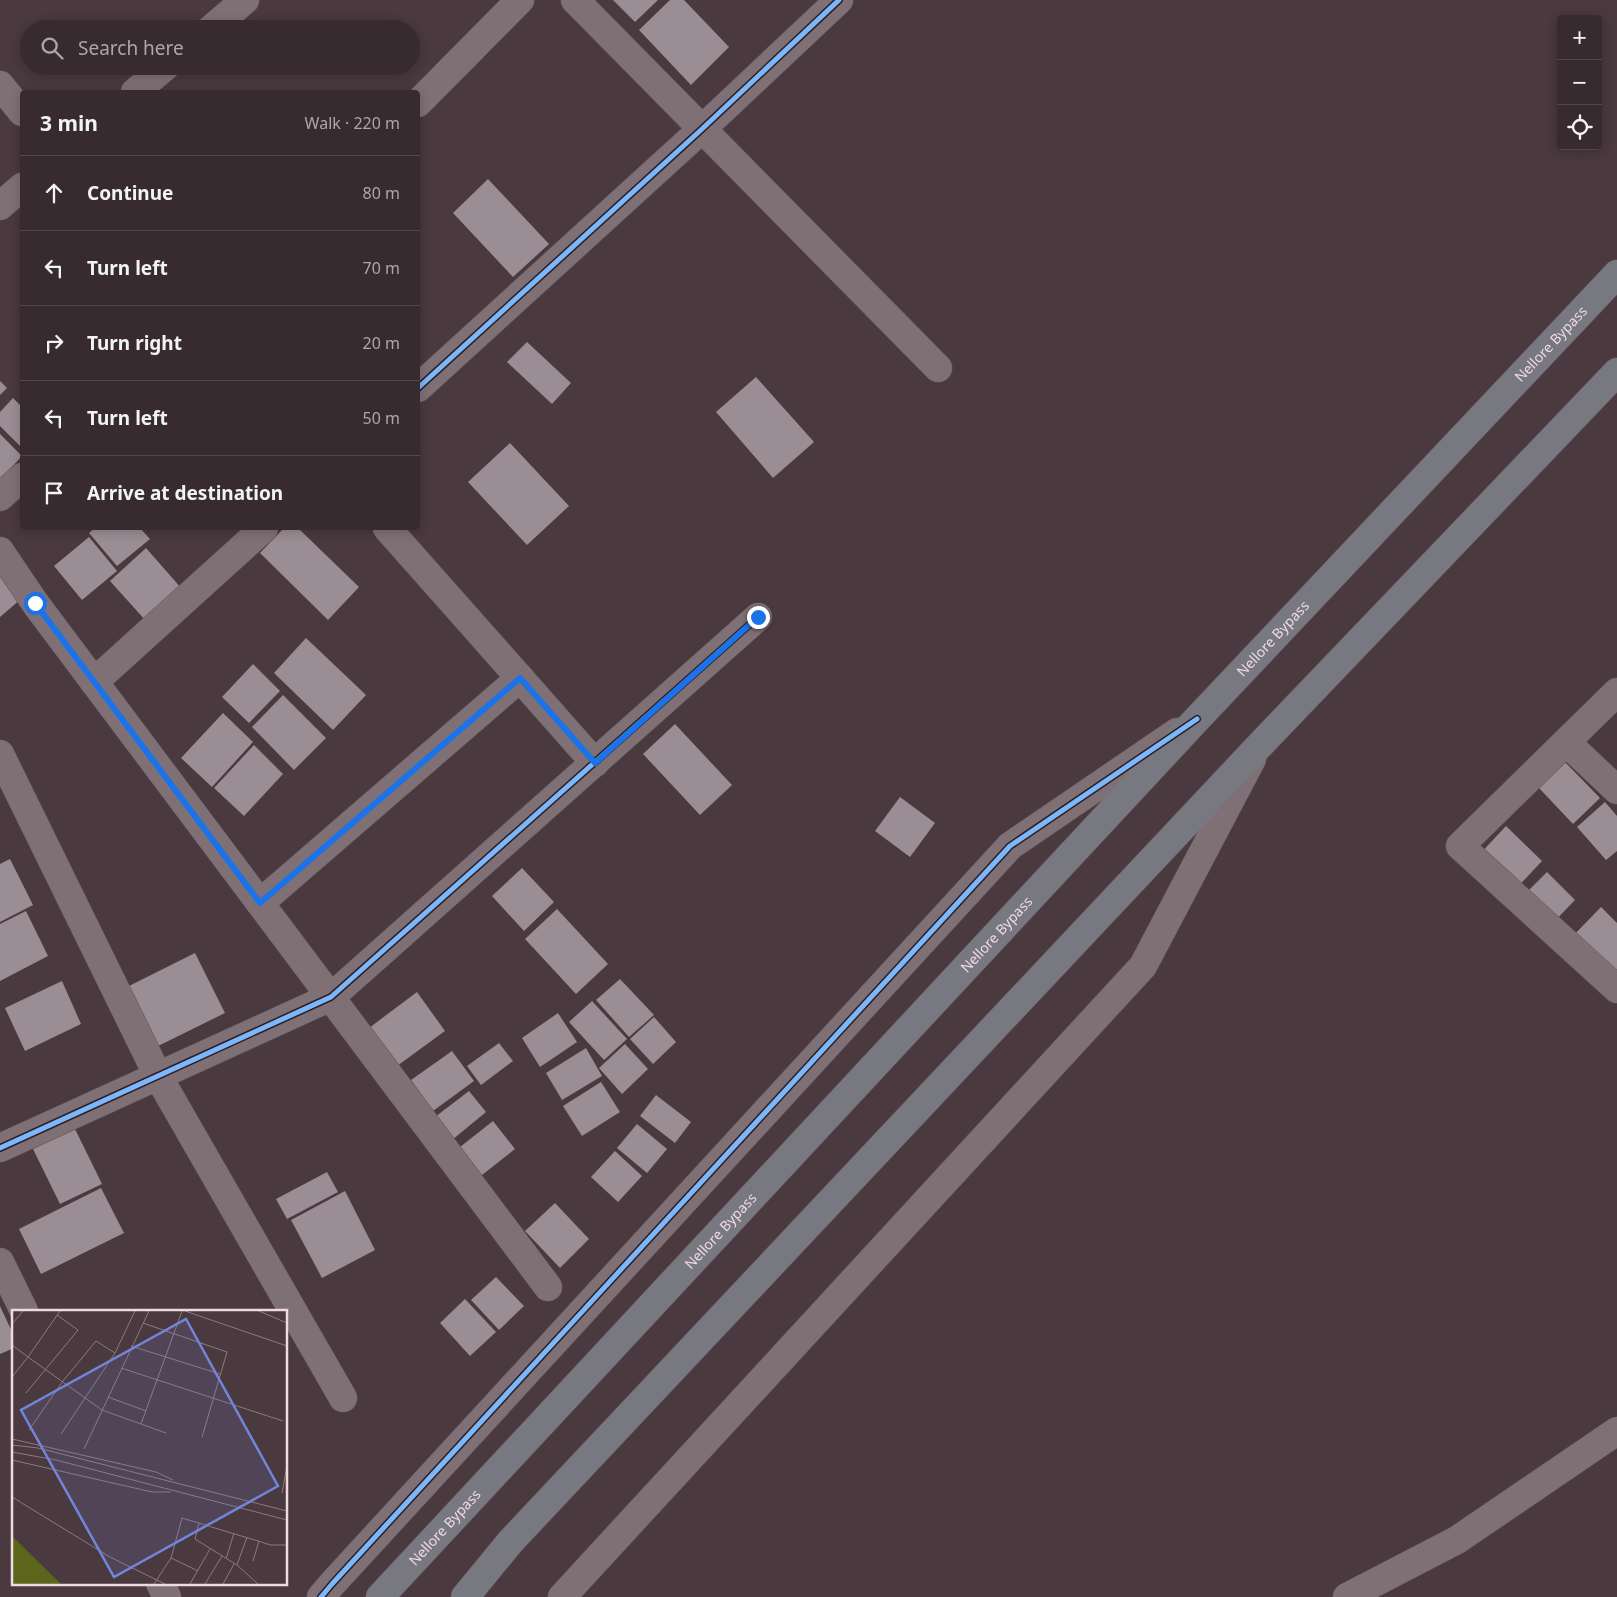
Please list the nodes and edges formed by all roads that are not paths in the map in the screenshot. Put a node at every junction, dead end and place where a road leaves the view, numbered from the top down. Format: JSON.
{"nodes":[{"id":1,"x":245,"y":0,"type":"edge"},
{"id":2,"x":520,"y":0,"type":"edge"},
{"id":3,"x":575,"y":0,"type":"edge"},
{"id":4,"x":839,"y":0,"type":"edge"},
{"id":5,"x":221,"y":20,"type":"edge"},
{"id":6,"x":155,"y":75,"type":"edge"},
{"id":7,"x":0,"y":86,"type":"edge"},
{"id":8,"x":137,"y":90,"type":"edge"},
{"id":9,"x":420,"y":101,"type":"edge"},
{"id":10,"x":20,"y":110,"type":"edge"},
{"id":11,"x":702,"y":129,"type":"junction"},
{"id":12,"x":20,"y":189,"type":"edge"},
{"id":13,"x":0,"y":206,"type":"edge"},
{"id":14,"x":1617,"y":274,"type":"edge"},
{"id":15,"x":938,"y":368,"type":"dead end"},
{"id":16,"x":1617,"y":372,"type":"edge"},
{"id":17,"x":420,"y":386,"type":"edge"},
{"id":18,"x":20,"y":479,"type":"edge"},
{"id":19,"x":0,"y":497,"type":"edge"},
{"id":20,"x":262,"y":530,"type":"edge"},
{"id":21,"x":389,"y":530,"type":"edge"},
{"id":22,"x":0,"y":551,"type":"edge"},
{"id":23,"x":758,"y":617,"type":"dead end"},
{"id":24,"x":520,"y":678,"type":"junction"},
{"id":25,"x":94,"y":682,"type":"junction"},
{"id":26,"x":1617,"y":692,"type":"edge"},
{"id":27,"x":1197,"y":718,"type":"junction"},
{"id":28,"x":1566,"y":742,"type":"junction"},
{"id":29,"x":1260,"y":745,"type":"junction"},
{"id":30,"x":0,"y":754,"type":"edge"},
{"id":31,"x":595,"y":763,"type":"junction"},
{"id":32,"x":1617,"y":790,"type":"edge"},
{"id":33,"x":260,"y":903,"type":"junction"},
{"id":34,"x":1617,"y":989,"type":"edge"},
{"id":35,"x":331,"y":998,"type":"junction"},
{"id":36,"x":158,"y":1076,"type":"junction"},
{"id":37,"x":0,"y":1148,"type":"edge"},
{"id":38,"x":0,"y":1262,"type":"edge"},
{"id":39,"x":548,"y":1287,"type":"dead end"},
{"id":40,"x":24,"y":1310,"type":"edge"},
{"id":41,"x":343,"y":1398,"type":"dead end"},
{"id":42,"x":1617,"y":1430,"type":"edge"},
{"id":43,"x":160,"y":1584,"type":"edge"},
{"id":44,"x":167,"y":1597,"type":"edge"},
{"id":45,"x":322,"y":1597,"type":"edge"},
{"id":46,"x":380,"y":1597,"type":"edge"},
{"id":47,"x":465,"y":1597,"type":"edge"},
{"id":48,"x":562,"y":1597,"type":"edge"},
{"id":49,"x":1347,"y":1597,"type":"edge"}],
"edges":[{"from":1,"to":5,"type":"street"},
{"from":2,"to":9,"type":"street"},
{"from":3,"to":11,"type":"street"},
{"from":4,"to":11,"type":"street"},
{"from":6,"to":8,"type":"street"},
{"from":7,"to":10,"type":"street"},
{"from":11,"to":15,"type":"street"},
{"from":11,"to":17,"type":"street"},
{"from":12,"to":13,"type":"street"},
{"from":14,"to":27,"type":"highway","name":"Nellore Bypass"},
{"from":16,"to":29,"type":"highway"},
{"from":18,"to":19,"type":"street"},
{"from":20,"to":25,"type":"street"},
{"from":21,"to":24,"type":"street"},
{"from":22,"to":25,"type":"street"},
{"from":23,"to":31,"type":"street"},
{"from":24,"to":31,"type":"street"},
{"from":24,"to":33,"type":"street"},
{"from":25,"to":33,"type":"street"},
{"from":26,"to":28,"type":"street"},
{"from":27,"to":45,"type":"street"},
{"from":27,"to":46,"type":"highway","name":"Nellore Bypass"},
{"from":28,"to":32,"type":"street"},
{"from":28,"to":34,"type":"street"},
{"from":29,"to":47,"type":"highway"},
{"from":29,"to":48,"type":"street"},
{"from":30,"to":36,"type":"street"},
{"from":31,"to":35,"type":"street"},
{"from":33,"to":35,"type":"street"},
{"from":35,"to":36,"type":"street"},
{"from":35,"to":39,"type":"street"},
{"from":36,"to":37,"type":"street"},
{"from":36,"to":41,"type":"street"},
{"from":38,"to":40,"type":"street"},
{"from":42,"to":49,"type":"street"},
{"from":43,"to":44,"type":"street"}]}
